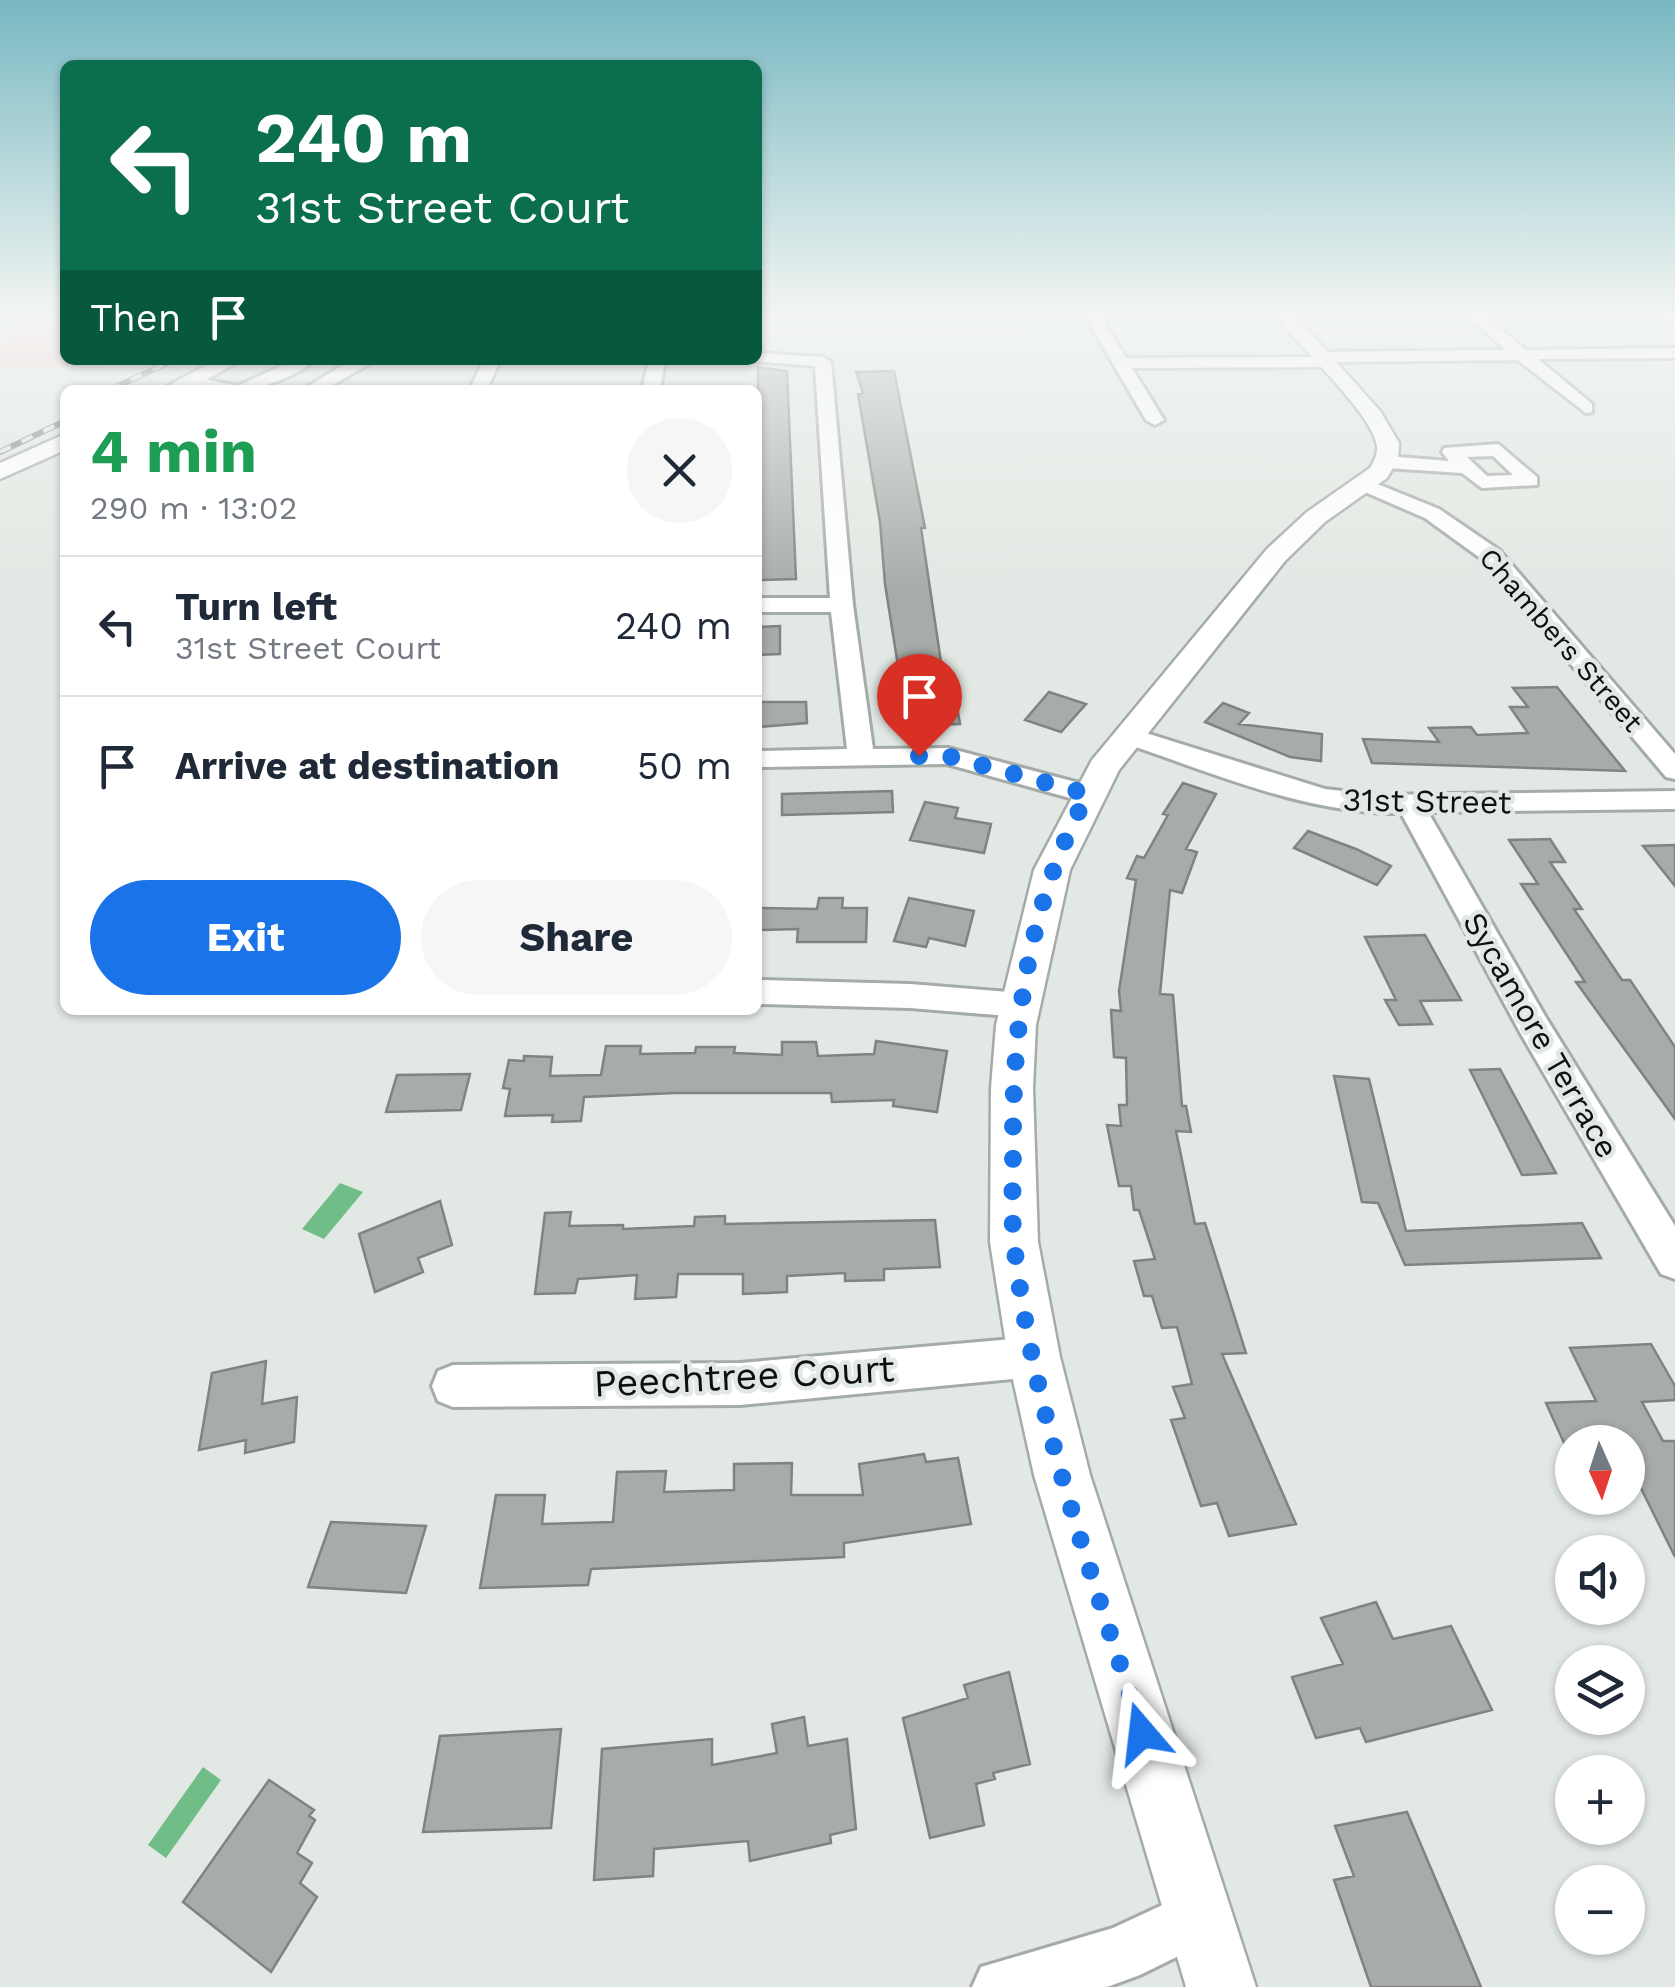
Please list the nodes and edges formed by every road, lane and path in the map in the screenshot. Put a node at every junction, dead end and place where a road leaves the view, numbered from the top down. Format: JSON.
{"nodes":[{"id":1,"x":826,"y":407,"type":"edge"},
{"id":2,"x":1147,"y":407,"type":"edge"},
{"id":3,"x":1362,"y":407,"type":"edge"},
{"id":4,"x":1155,"y":420,"type":"dead end"},
{"id":5,"x":60,"y":443,"type":"edge"},
{"id":6,"x":1386,"y":462,"type":"junction"},
{"id":7,"x":1467,"y":468,"type":"dead end"},
{"id":8,"x":0,"y":472,"type":"edge"},
{"id":9,"x":1365,"y":484,"type":"junction"},
{"id":10,"x":762,"y":605,"type":"edge"},
{"id":11,"x":842,"y":606,"type":"junction"},
{"id":12,"x":1130,"y":736,"type":"junction"},
{"id":13,"x":861,"y":756,"type":"junction"},
{"id":14,"x":762,"y":759,"type":"edge"},
{"id":15,"x":1675,"y":771,"type":"edge"},
{"id":16,"x":1088,"y":794,"type":"junction"},
{"id":17,"x":1675,"y":800,"type":"edge"},
{"id":18,"x":1411,"y":806,"type":"junction"},
{"id":19,"x":762,"y":992,"type":"edge"},
{"id":20,"x":1020,"y":1004,"type":"junction"},
{"id":21,"x":1675,"y":1262,"type":"edge"},
{"id":22,"x":1034,"y":1357,"type":"junction"},
{"id":23,"x":453,"y":1386,"type":"dead end"},
{"id":24,"x":1199,"y":1916,"type":"junction"},
{"id":25,"x":1000,"y":1987,"type":"edge"},
{"id":26,"x":1221,"y":1987,"type":"edge"}],
"edges":[{"from":1,"to":11,"type":"street"},
{"from":2,"to":4,"type":"street"},
{"from":3,"to":6,"type":"main road"},
{"from":5,"to":8,"type":"main road"},
{"from":6,"to":7,"type":"street"},
{"from":6,"to":9,"type":"main road"},
{"from":9,"to":12,"type":"main road"},
{"from":9,"to":15,"type":"street","name":"Chambers Street"},
{"from":10,"to":11,"type":"street"},
{"from":11,"to":13,"type":"street"},
{"from":12,"to":16,"type":"main road"},
{"from":12,"to":18,"type":"street","name":"31st Street"},
{"from":13,"to":14,"type":"street"},
{"from":13,"to":16,"type":"street"},
{"from":16,"to":20,"type":"main road"},
{"from":17,"to":18,"type":"street","name":"31st Street"},
{"from":18,"to":21,"type":"street","name":"Sycamore Terrace"},
{"from":19,"to":20,"type":"street"},
{"from":20,"to":22,"type":"main road"},
{"from":22,"to":23,"type":"street","name":"Peechtree Court"},
{"from":22,"to":24,"type":"main road"},
{"from":24,"to":25,"type":"street"},
{"from":24,"to":26,"type":"main road"}]}
